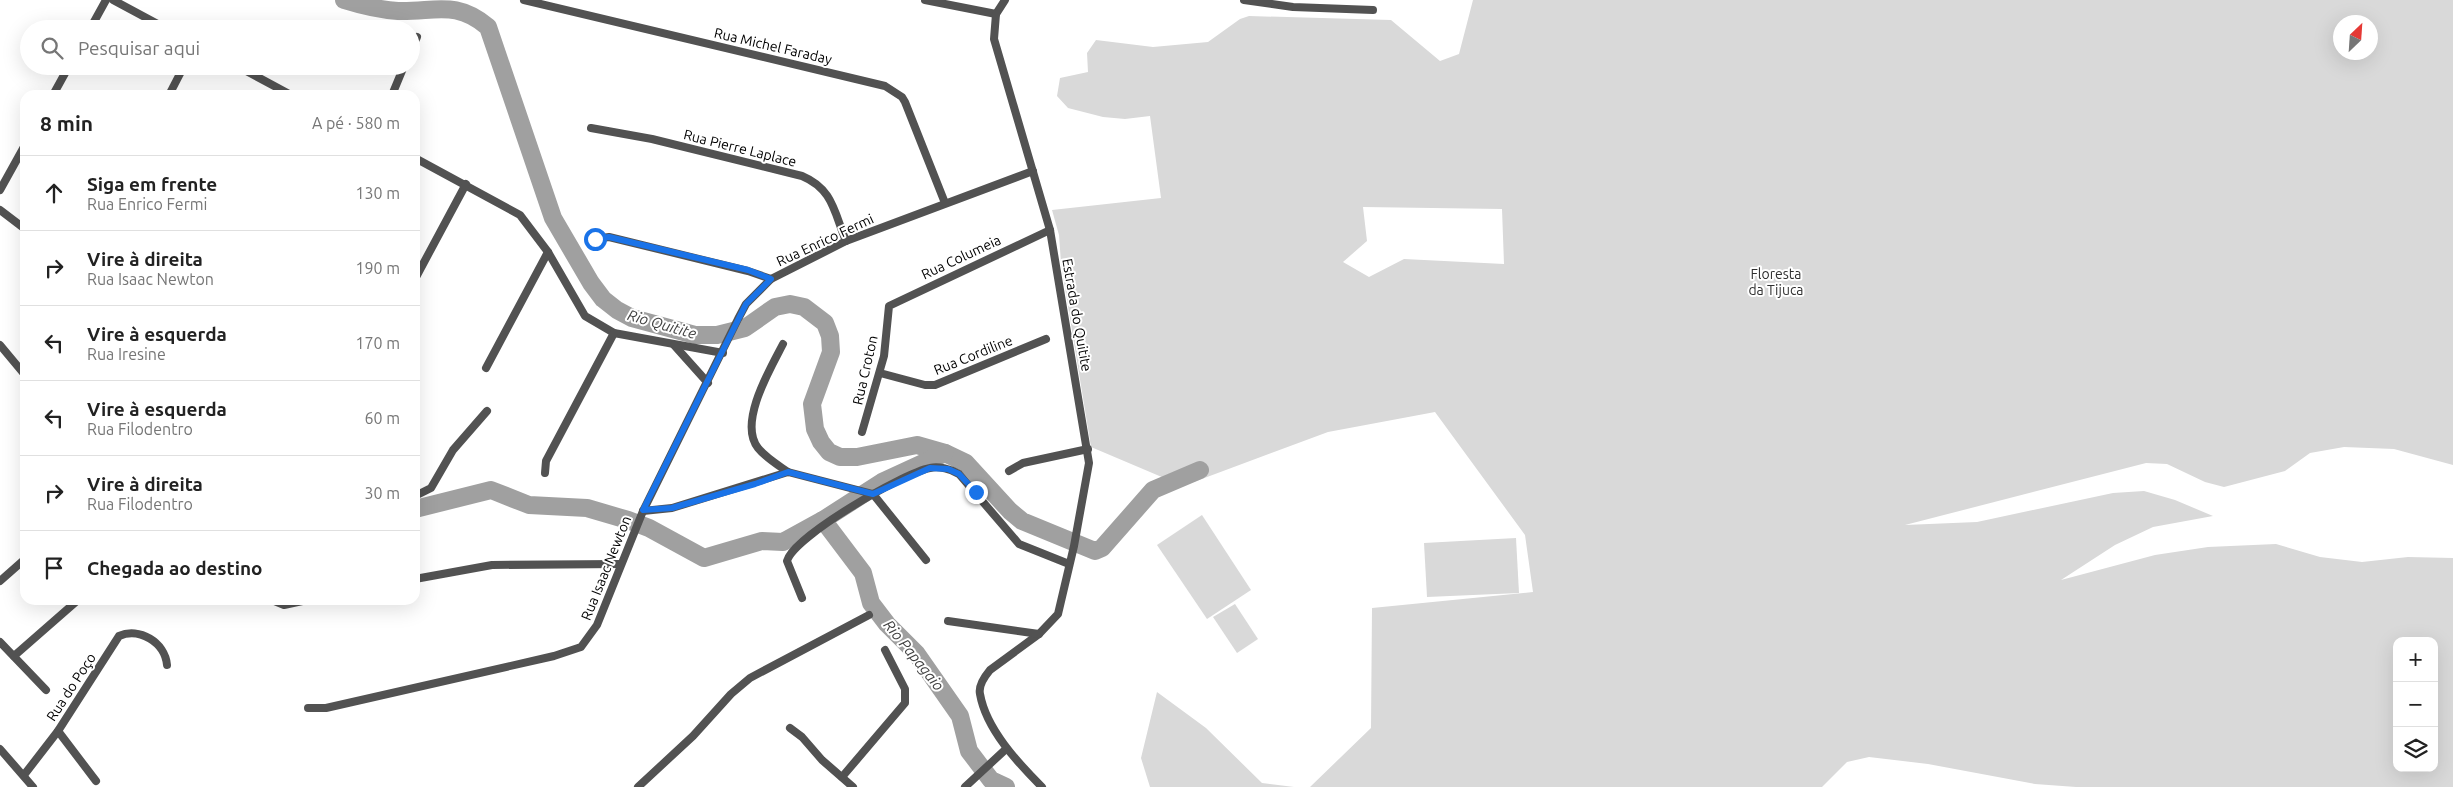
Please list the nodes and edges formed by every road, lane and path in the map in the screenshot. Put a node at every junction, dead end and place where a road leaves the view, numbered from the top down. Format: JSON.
{"nodes":[{"id":1,"x":106,"y":0,"type":"edge"},
{"id":2,"x":114,"y":0,"type":"edge"},
{"id":3,"x":524,"y":0,"type":"edge"},
{"id":4,"x":925,"y":0,"type":"edge"},
{"id":5,"x":1005,"y":0,"type":"edge"},
{"id":6,"x":1244,"y":0,"type":"edge"},
{"id":7,"x":1373,"y":10,"type":"dead end"},
{"id":8,"x":996,"y":14,"type":"junction"},
{"id":9,"x":95,"y":20,"type":"edge"},
{"id":10,"x":150,"y":20,"type":"edge"},
{"id":11,"x":64,"y":75,"type":"edge"},
{"id":12,"x":179,"y":75,"type":"edge"},
{"id":13,"x":253,"y":75,"type":"edge"},
{"id":14,"x":400,"y":75,"type":"edge"},
{"id":15,"x":56,"y":90,"type":"edge"},
{"id":16,"x":172,"y":90,"type":"edge"},
{"id":17,"x":280,"y":90,"type":"edge"},
{"id":18,"x":394,"y":90,"type":"edge"},
{"id":19,"x":591,"y":128,"type":"dead end"},
{"id":20,"x":20,"y":154,"type":"edge"},
{"id":21,"x":420,"y":161,"type":"edge"},
{"id":22,"x":1033,"y":171,"type":"junction"},
{"id":23,"x":466,"y":184,"type":"junction"},
{"id":24,"x":0,"y":190,"type":"edge"},
{"id":25,"x":945,"y":203,"type":"junction"},
{"id":26,"x":0,"y":210,"type":"edge"},
{"id":27,"x":20,"y":225,"type":"edge"},
{"id":28,"x":1050,"y":230,"type":"junction"},
{"id":29,"x":595,"y":239,"type":"dead end"},
{"id":30,"x":846,"y":241,"type":"junction"},
{"id":31,"x":548,"y":252,"type":"junction"},
{"id":32,"x":420,"y":271,"type":"edge"},
{"id":33,"x":771,"y":279,"type":"junction"},
{"id":34,"x":887,"y":312,"type":"joint"},
{"id":35,"x":614,"y":333,"type":"junction"},
{"id":36,"x":1046,"y":339,"type":"dead end"},
{"id":37,"x":783,"y":344,"type":"dead end"},
{"id":38,"x":0,"y":345,"type":"edge"},
{"id":39,"x":674,"y":345,"type":"junction"},
{"id":40,"x":723,"y":352,"type":"junction"},
{"id":41,"x":486,"y":368,"type":"dead end"},
{"id":42,"x":20,"y":369,"type":"edge"},
{"id":43,"x":880,"y":373,"type":"junction"},
{"id":44,"x":708,"y":382,"type":"junction"},
{"id":45,"x":487,"y":411,"type":"dead end"},
{"id":46,"x":862,"y":432,"type":"dead end"},
{"id":47,"x":1088,"y":449,"type":"junction"},
{"id":48,"x":1009,"y":471,"type":"dead end"},
{"id":49,"x":545,"y":472,"type":"dead end"},
{"id":50,"x":788,"y":472,"type":"junction"},
{"id":51,"x":871,"y":493,"type":"junction"},
{"id":52,"x":420,"y":494,"type":"edge"},
{"id":53,"x":642,"y":514,"type":"junction"},
{"id":54,"x":926,"y":560,"type":"dead end"},
{"id":55,"x":20,"y":563,"type":"edge"},
{"id":56,"x":620,"y":564,"type":"junction"},
{"id":57,"x":1069,"y":564,"type":"junction"},
{"id":58,"x":420,"y":578,"type":"edge"},
{"id":59,"x":0,"y":581,"type":"edge"},
{"id":60,"x":802,"y":598,"type":"dead end"},
{"id":61,"x":72,"y":605,"type":"edge"},
{"id":62,"x":869,"y":615,"type":"dead end"},
{"id":63,"x":948,"y":621,"type":"dead end"},
{"id":64,"x":1039,"y":634,"type":"junction"},
{"id":65,"x":0,"y":642,"type":"edge"},
{"id":66,"x":886,"y":650,"type":"dead end"},
{"id":67,"x":14,"y":656,"type":"junction"},
{"id":68,"x":167,"y":665,"type":"dead end"},
{"id":69,"x":46,"y":690,"type":"dead end"},
{"id":70,"x":308,"y":708,"type":"dead end"},
{"id":71,"x":790,"y":728,"type":"dead end"},
{"id":72,"x":58,"y":730,"type":"junction"},
{"id":73,"x":0,"y":749,"type":"edge"},
{"id":74,"x":1006,"y":749,"type":"junction"},
{"id":75,"x":24,"y":775,"type":"junction"},
{"id":76,"x":842,"y":777,"type":"junction"},
{"id":77,"x":96,"y":781,"type":"dead end"},
{"id":78,"x":34,"y":787,"type":"edge"},
{"id":79,"x":638,"y":787,"type":"edge"},
{"id":80,"x":853,"y":787,"type":"edge"},
{"id":81,"x":965,"y":787,"type":"edge"},
{"id":82,"x":1042,"y":787,"type":"edge"}],
"edges":[{"from":1,"to":9,"type":"street"},
{"from":2,"to":10,"type":"street"},
{"from":3,"to":25,"type":"street","name":"Rua Michel Faraday"},
{"from":4,"to":8,"type":"street"},
{"from":5,"to":8,"type":"street","name":"Estrada do Quitite"},
{"from":6,"to":7,"type":"street"},
{"from":8,"to":22,"type":"street","name":"Estrada do Quitite"},
{"from":11,"to":15,"type":"street"},
{"from":12,"to":16,"type":"street"},
{"from":13,"to":17,"type":"street"},
{"from":14,"to":18,"type":"street"},
{"from":19,"to":30,"type":"street","name":"Rua Pierre Laplace"},
{"from":20,"to":24,"type":"street"},
{"from":21,"to":23,"type":"street"},
{"from":22,"to":25,"type":"street","name":"Rua Enrico Fermi"},
{"from":22,"to":28,"type":"street","name":"Estrada do Quitite"},
{"from":23,"to":31,"type":"street"},
{"from":23,"to":32,"type":"street"},
{"from":25,"to":30,"type":"street","name":"Rua Enrico Fermi"},
{"from":26,"to":27,"type":"street"},
{"from":28,"to":34,"type":"street","name":"Rua Columeia"},
{"from":28,"to":47,"type":"street","name":"Estrada do Quitite"},
{"from":29,"to":33,"type":"street","name":"Rua Enrico Fermi"},
{"from":30,"to":33,"type":"street","name":"Rua Enrico Fermi"},
{"from":31,"to":35,"type":"street"},
{"from":31,"to":41,"type":"street"},
{"from":33,"to":40,"type":"street","name":"Rua Isaac Newton"},
{"from":34,"to":43,"type":"street","name":"Rua Croton"},
{"from":35,"to":39,"type":"street"},
{"from":35,"to":49,"type":"street"},
{"from":36,"to":43,"type":"street","name":"Rua Cordiline"},
{"from":37,"to":50,"type":"street"},
{"from":38,"to":42,"type":"street"},
{"from":39,"to":40,"type":"street"},
{"from":39,"to":44,"type":"street"},
{"from":40,"to":44,"type":"street","name":"Rua Isaac Newton"},
{"from":43,"to":46,"type":"street","name":"Rua Croton"},
{"from":44,"to":53,"type":"street","name":"Rua Isaac Newton"},
{"from":45,"to":52,"type":"street"},
{"from":47,"to":48,"type":"street"},
{"from":47,"to":57,"type":"street","name":"Estrada do Quitite"},
{"from":50,"to":51,"type":"street"},
{"from":50,"to":53,"type":"street"},
{"from":51,"to":54,"type":"street"},
{"from":51,"to":57,"type":"street"},
{"from":51,"to":60,"type":"street"},
{"from":53,"to":56,"type":"street","name":"Rua Isaac Newton"},
{"from":55,"to":59,"type":"street"},
{"from":56,"to":58,"type":"street"},
{"from":56,"to":70,"type":"street","name":"Rua Isaac Newton"},
{"from":57,"to":64,"type":"street","name":"Estrada do Quitite"},
{"from":61,"to":67,"type":"street"},
{"from":62,"to":79,"type":"street"},
{"from":63,"to":64,"type":"street"},
{"from":64,"to":74,"type":"street","name":"Estrada do Quitite"},
{"from":65,"to":67,"type":"street"},
{"from":66,"to":76,"type":"street"},
{"from":67,"to":69,"type":"street"},
{"from":68,"to":72,"type":"street","name":"Rua do Poço"},
{"from":71,"to":76,"type":"street"},
{"from":72,"to":75,"type":"street","name":"Rua do Poço"},
{"from":72,"to":77,"type":"street"},
{"from":73,"to":75,"type":"street"},
{"from":74,"to":81,"type":"street"},
{"from":74,"to":82,"type":"street","name":"Estrada do Quitite"},
{"from":75,"to":78,"type":"street"},
{"from":76,"to":80,"type":"street"}]}
